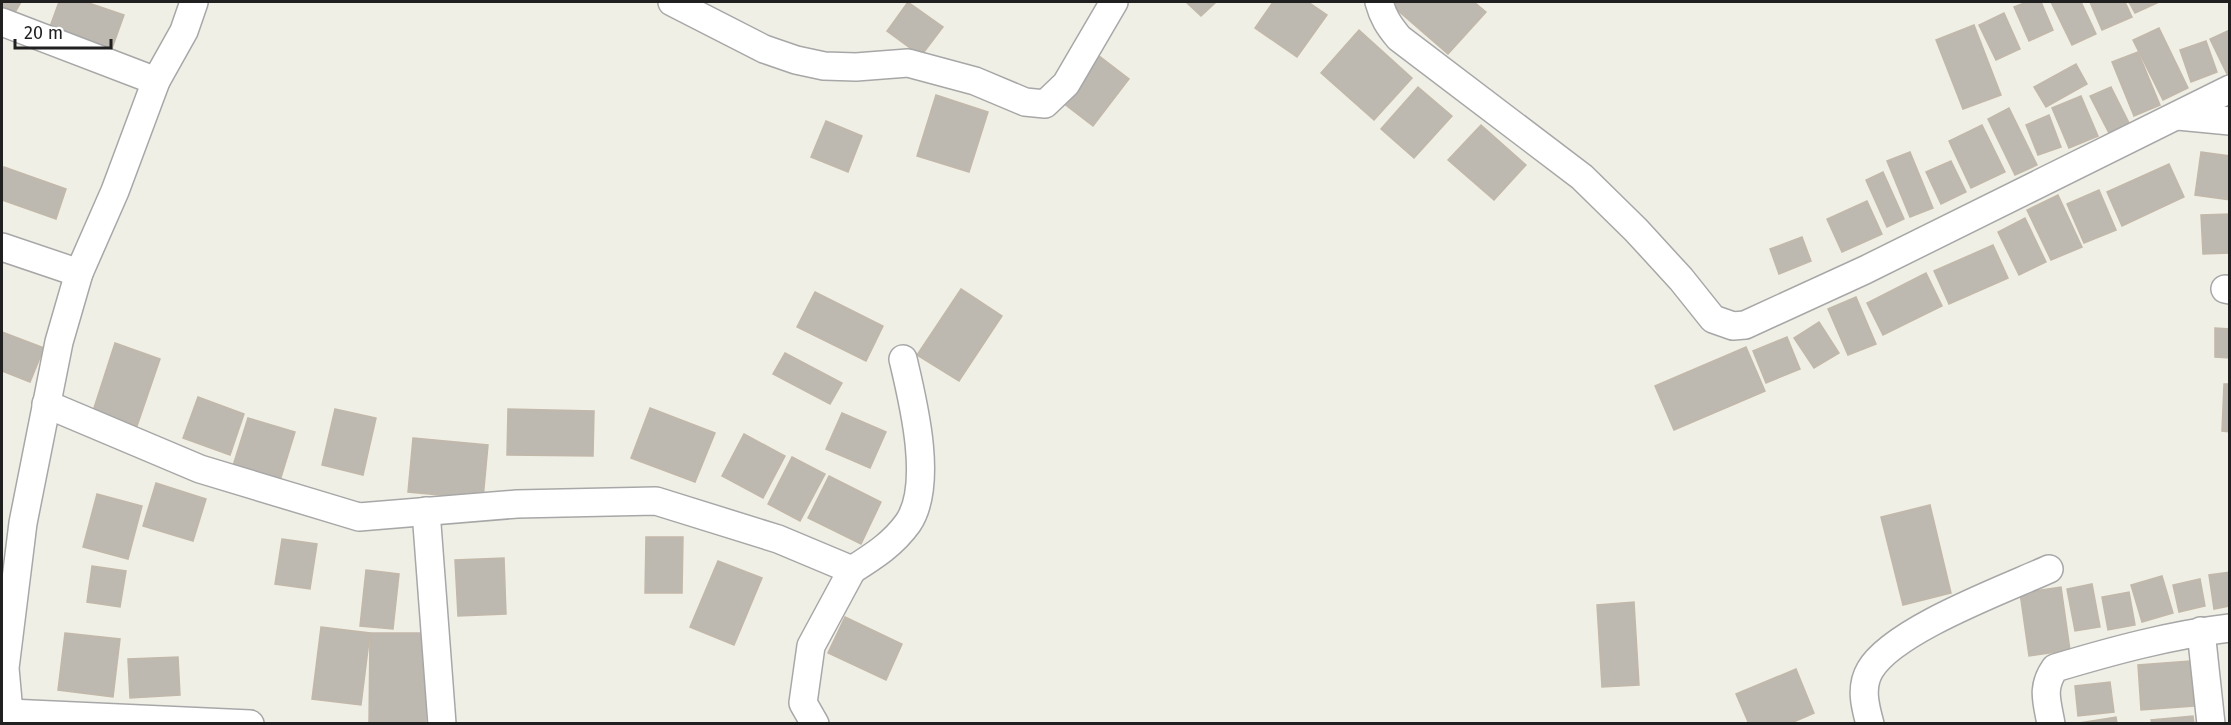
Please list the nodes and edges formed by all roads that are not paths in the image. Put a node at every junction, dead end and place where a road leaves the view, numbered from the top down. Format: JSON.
{"nodes":[{"id":1,"x":194,"y":2,"type":"edge"},
{"id":2,"x":672,"y":2,"type":"edge"},
{"id":3,"x":1114,"y":2,"type":"edge"},
{"id":4,"x":1380,"y":2,"type":"edge"},
{"id":5,"x":2,"y":22,"type":"edge"},
{"id":6,"x":156,"y":81,"type":"junction"},
{"id":7,"x":2229,"y":89,"type":"edge"},
{"id":8,"x":2178,"y":116,"type":"junction"},
{"id":9,"x":2229,"y":121,"type":"edge"},
{"id":10,"x":2,"y":247,"type":"edge"},
{"id":11,"x":79,"y":273,"type":"junction"},
{"id":12,"x":903,"y":359,"type":"dead end"},
{"id":13,"x":46,"y":404,"type":"junction"},
{"id":14,"x":426,"y":511,"type":"junction"},
{"id":15,"x":2049,"y":569,"type":"dead end"},
{"id":16,"x":852,"y":570,"type":"junction"},
{"id":17,"x":2229,"y":628,"type":"edge"},
{"id":18,"x":2201,"y":631,"type":"junction"},
{"id":19,"x":3,"y":668,"type":"edge"},
{"id":20,"x":10,"y":718,"type":"edge"},
{"id":21,"x":250,"y":723,"type":"edge"},
{"id":22,"x":442,"y":723,"type":"edge"},
{"id":23,"x":814,"y":723,"type":"edge"},
{"id":24,"x":1870,"y":723,"type":"edge"},
{"id":25,"x":2051,"y":723,"type":"edge"},
{"id":26,"x":2211,"y":723,"type":"edge"}],
"edges":[{"from":1,"to":6,"type":"street"},
{"from":2,"to":3,"type":"street"},
{"from":4,"to":8,"type":"street"},
{"from":5,"to":6,"type":"street"},
{"from":6,"to":11,"type":"street"},
{"from":7,"to":8,"type":"street"},
{"from":8,"to":9,"type":"street"},
{"from":10,"to":11,"type":"street"},
{"from":11,"to":13,"type":"street"},
{"from":12,"to":16,"type":"street"},
{"from":13,"to":14,"type":"street"},
{"from":13,"to":19,"type":"street"},
{"from":14,"to":16,"type":"street"},
{"from":14,"to":22,"type":"street"},
{"from":15,"to":24,"type":"street"},
{"from":16,"to":23,"type":"street"},
{"from":17,"to":18,"type":"street"},
{"from":18,"to":25,"type":"street"},
{"from":18,"to":26,"type":"street"},
{"from":19,"to":20,"type":"street"},
{"from":20,"to":21,"type":"street"}]}
